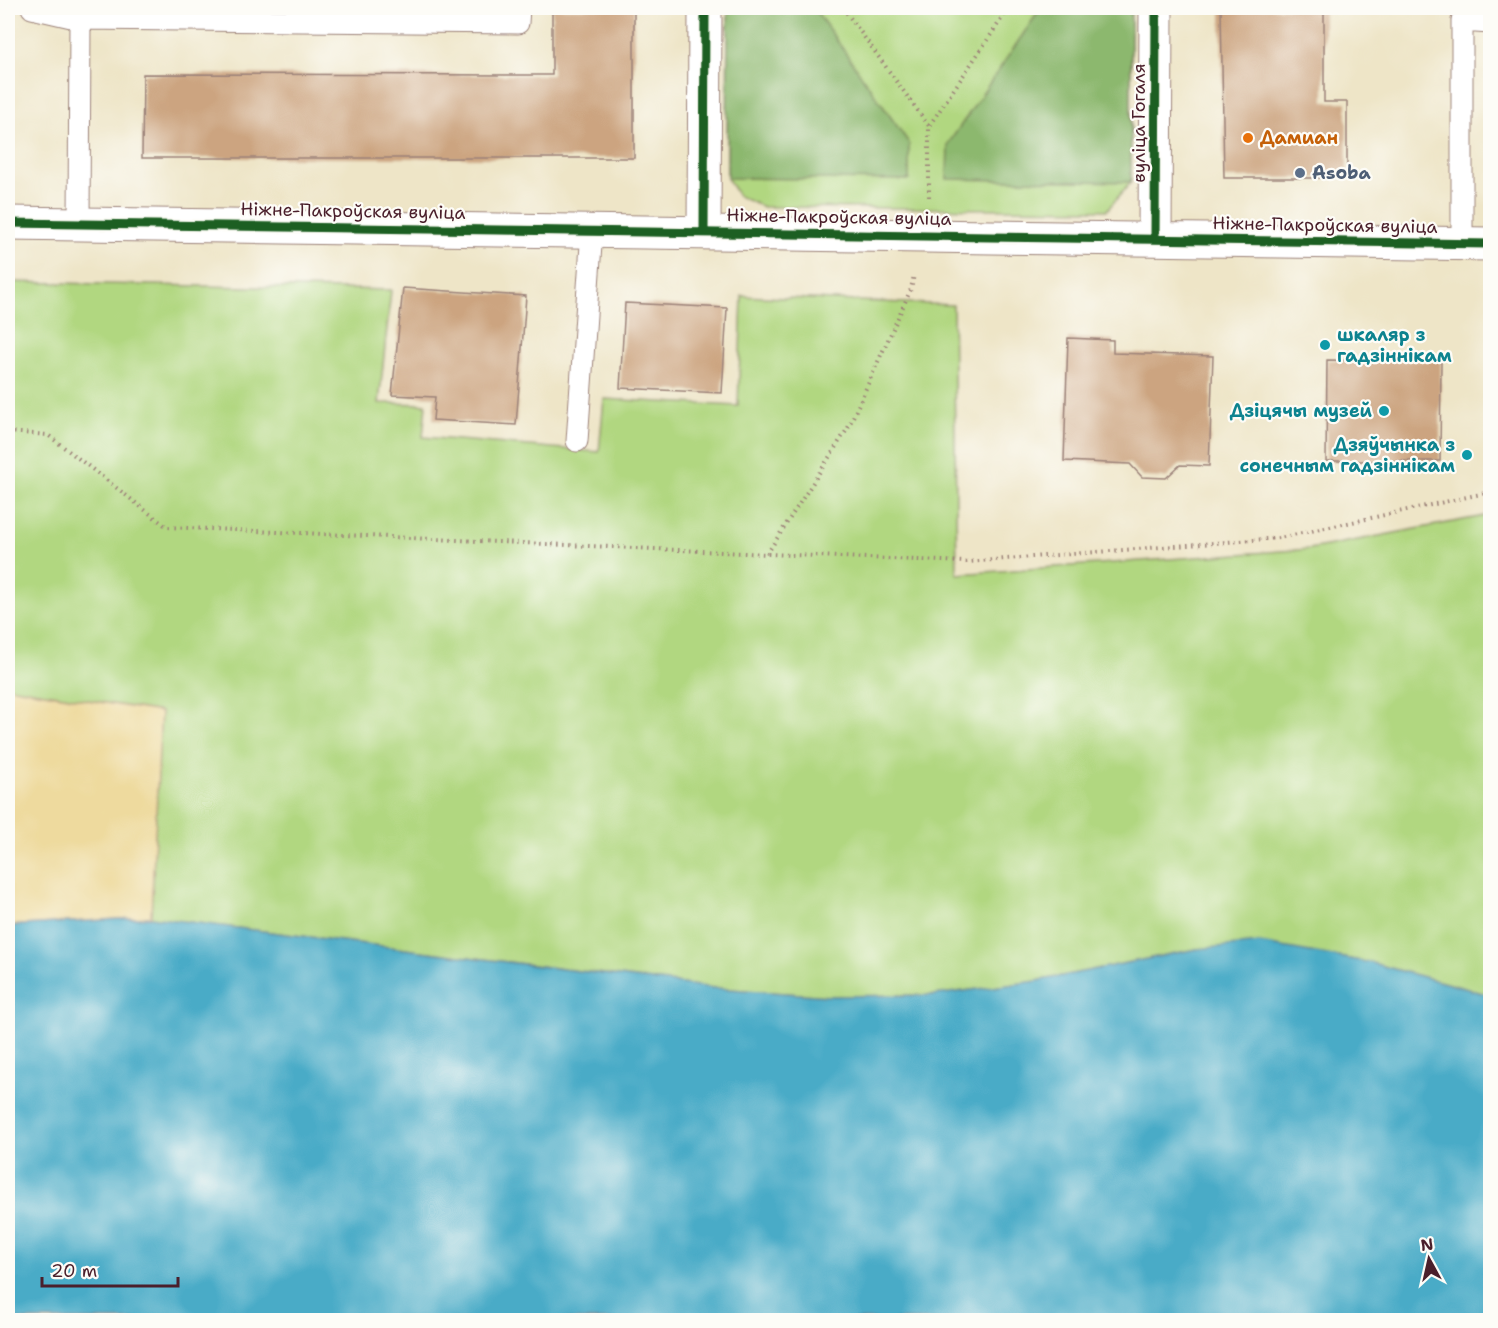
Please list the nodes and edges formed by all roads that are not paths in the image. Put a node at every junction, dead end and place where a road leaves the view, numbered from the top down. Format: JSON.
{"nodes":[{"id":1,"x":32,"y":8,"type":"edge"},
{"id":2,"x":519,"y":8,"type":"edge"},
{"id":3,"x":705,"y":8,"type":"edge"},
{"id":4,"x":1156,"y":8,"type":"edge"},
{"id":5,"x":80,"y":19,"type":"junction"},
{"id":6,"x":1491,"y":23,"type":"edge"},
{"id":7,"x":8,"y":223,"type":"edge"},
{"id":8,"x":80,"y":225,"type":"junction"},
{"id":9,"x":592,"y":231,"type":"junction"},
{"id":10,"x":704,"y":232,"type":"junction"},
{"id":11,"x":1155,"y":239,"type":"junction"},
{"id":12,"x":1476,"y":244,"type":"edge"},
{"id":13,"x":577,"y":441,"type":"dead end"}],
"edges":[{"from":1,"to":5,"type":"lane"},
{"from":2,"to":5,"type":"lane"},
{"from":3,"to":10,"type":"street"},
{"from":4,"to":11,"type":"street","name":"вуліца Гогаля"},
{"from":5,"to":8,"type":"lane"},
{"from":6,"to":12,"type":"lane"},
{"from":7,"to":8,"type":"street","name":"Ніжне-Пакроўская вуліца"},
{"from":8,"to":9,"type":"street","name":"Ніжне-Пакроўская вуліца"},
{"from":9,"to":10,"type":"street","name":"Ніжне-Пакроўская вуліца"},
{"from":9,"to":13,"type":"lane"},
{"from":10,"to":11,"type":"street","name":"Ніжне-Пакроўская вуліца"},
{"from":11,"to":12,"type":"street","name":"Ніжне-Пакроўская вуліца"}]}
